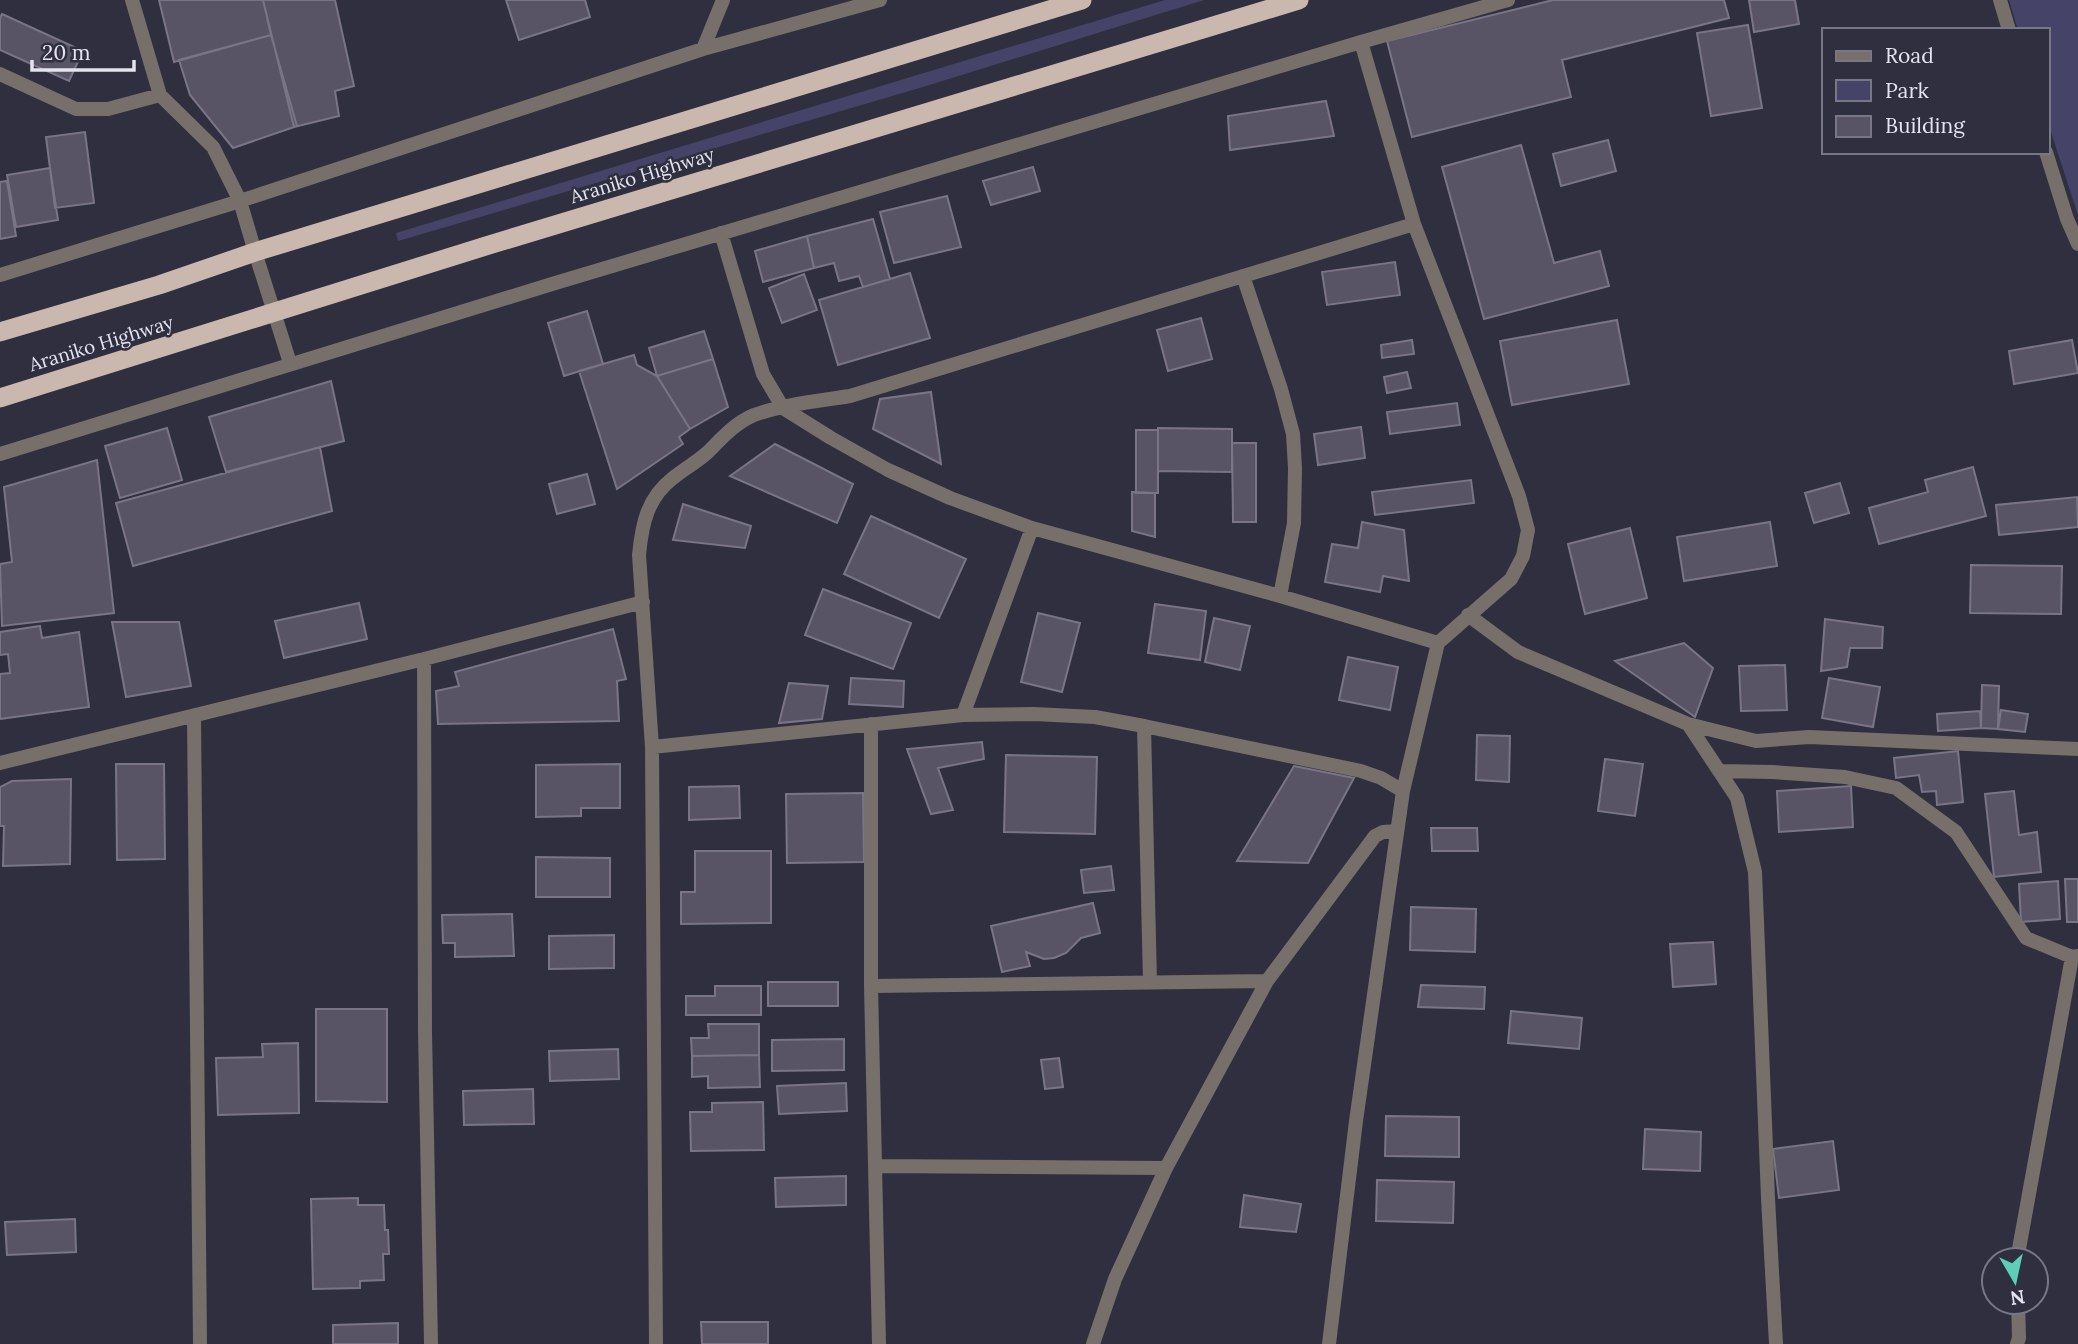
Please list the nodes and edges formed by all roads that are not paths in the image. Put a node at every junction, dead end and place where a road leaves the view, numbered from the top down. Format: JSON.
{"nodes":[{"id":1,"x":132,"y":0,"type":"edge"},
{"id":2,"x":723,"y":0,"type":"edge"},
{"id":3,"x":880,"y":0,"type":"edge"},
{"id":4,"x":1082,"y":0,"type":"edge"},
{"id":5,"x":1299,"y":0,"type":"edge"},
{"id":6,"x":1508,"y":0,"type":"edge"},
{"id":7,"x":2000,"y":0,"type":"edge"},
{"id":8,"x":2008,"y":28,"type":"edge"},
{"id":9,"x":1361,"y":42,"type":"junction"},
{"id":10,"x":703,"y":49,"type":"junction"},
{"id":11,"x":0,"y":74,"type":"edge"},
{"id":12,"x":160,"y":95,"type":"junction"},
{"id":13,"x":2047,"y":154,"type":"edge"},
{"id":14,"x":240,"y":201,"type":"junction"},
{"id":15,"x":1414,"y":224,"type":"junction"},
{"id":16,"x":721,"y":233,"type":"junction"},
{"id":17,"x":2078,"y":244,"type":"edge"},
{"id":18,"x":255,"y":252,"type":"junction"},
{"id":19,"x":0,"y":275,"type":"edge"},
{"id":20,"x":1243,"y":276,"type":"junction"},
{"id":21,"x":274,"y":313,"type":"junction"},
{"id":22,"x":0,"y":332,"type":"edge"},
{"id":23,"x":290,"y":363,"type":"junction"},
{"id":24,"x":0,"y":398,"type":"edge"},
{"id":25,"x":783,"y":408,"type":"junction"},
{"id":26,"x":0,"y":454,"type":"edge"},
{"id":27,"x":1032,"y":528,"type":"junction"},
{"id":28,"x":1280,"y":596,"type":"junction"},
{"id":29,"x":643,"y":602,"type":"junction"},
{"id":30,"x":1468,"y":615,"type":"junction"},
{"id":31,"x":1438,"y":643,"type":"junction"},
{"id":32,"x":424,"y":659,"type":"junction"},
{"id":33,"x":963,"y":715,"type":"junction"},
{"id":34,"x":194,"y":716,"type":"junction"},
{"id":35,"x":872,"y":724,"type":"junction"},
{"id":36,"x":1688,"y":724,"type":"junction"},
{"id":37,"x":1144,"y":726,"type":"junction"},
{"id":38,"x":652,"y":747,"type":"junction"},
{"id":39,"x":2078,"y":749,"type":"edge"},
{"id":40,"x":0,"y":763,"type":"edge"},
{"id":41,"x":1719,"y":771,"type":"junction"},
{"id":42,"x":1404,"y":791,"type":"junction"},
{"id":43,"x":1397,"y":831,"type":"junction"},
{"id":44,"x":2075,"y":956,"type":"edge"},
{"id":45,"x":1267,"y":981,"type":"junction"},
{"id":46,"x":1150,"y":982,"type":"junction"},
{"id":47,"x":871,"y":986,"type":"junction"},
{"id":48,"x":877,"y":1167,"type":"junction"},
{"id":49,"x":1166,"y":1168,"type":"junction"},
{"id":50,"x":2020,"y":1246,"type":"edge"},
{"id":51,"x":2018,"y":1316,"type":"edge"},
{"id":52,"x":200,"y":1344,"type":"edge"},
{"id":53,"x":431,"y":1344,"type":"edge"},
{"id":54,"x":656,"y":1344,"type":"edge"},
{"id":55,"x":879,"y":1344,"type":"edge"},
{"id":56,"x":1093,"y":1344,"type":"edge"},
{"id":57,"x":1329,"y":1344,"type":"edge"},
{"id":58,"x":1776,"y":1344,"type":"edge"},
{"id":59,"x":2017,"y":1344,"type":"edge"}],
"edges":[{"from":1,"to":12,"type":"street"},
{"from":2,"to":10,"type":"street"},
{"from":3,"to":10,"type":"street"},
{"from":4,"to":18,"type":"highway","name":"Araniko Highway"},
{"from":5,"to":21,"type":"highway","name":"Araniko Highway"},
{"from":6,"to":9,"type":"street"},
{"from":7,"to":8,"type":"street"},
{"from":9,"to":15,"type":"street"},
{"from":9,"to":16,"type":"street"},
{"from":10,"to":14,"type":"street"},
{"from":11,"to":12,"type":"street"},
{"from":12,"to":14,"type":"street"},
{"from":13,"to":17,"type":"street"},
{"from":14,"to":18,"type":"street"},
{"from":14,"to":19,"type":"street"},
{"from":15,"to":20,"type":"street"},
{"from":15,"to":30,"type":"street"},
{"from":16,"to":23,"type":"street"},
{"from":16,"to":25,"type":"street"},
{"from":18,"to":21,"type":"street"},
{"from":18,"to":22,"type":"highway","name":"Araniko Highway"},
{"from":20,"to":25,"type":"street"},
{"from":20,"to":28,"type":"street"},
{"from":21,"to":23,"type":"street"},
{"from":21,"to":24,"type":"highway","name":"Araniko Highway"},
{"from":23,"to":26,"type":"street"},
{"from":25,"to":27,"type":"street"},
{"from":25,"to":29,"type":"street"},
{"from":27,"to":28,"type":"street"},
{"from":27,"to":33,"type":"street"},
{"from":28,"to":31,"type":"street"},
{"from":29,"to":32,"type":"street"},
{"from":29,"to":38,"type":"street"},
{"from":30,"to":31,"type":"street"},
{"from":30,"to":36,"type":"street"},
{"from":31,"to":42,"type":"street"},
{"from":32,"to":34,"type":"street"},
{"from":32,"to":53,"type":"street"},
{"from":33,"to":35,"type":"street"},
{"from":33,"to":37,"type":"street"},
{"from":34,"to":40,"type":"street"},
{"from":34,"to":52,"type":"street"},
{"from":35,"to":38,"type":"street"},
{"from":35,"to":47,"type":"street"},
{"from":36,"to":39,"type":"street"},
{"from":36,"to":41,"type":"street"},
{"from":37,"to":42,"type":"street"},
{"from":37,"to":46,"type":"street"},
{"from":38,"to":54,"type":"street"},
{"from":41,"to":44,"type":"street"},
{"from":41,"to":58,"type":"street"},
{"from":42,"to":43,"type":"street"},
{"from":43,"to":45,"type":"street"},
{"from":43,"to":57,"type":"street"},
{"from":44,"to":50,"type":"street"},
{"from":45,"to":46,"type":"street"},
{"from":45,"to":49,"type":"street"},
{"from":46,"to":47,"type":"street"},
{"from":47,"to":48,"type":"street"},
{"from":48,"to":49,"type":"street"},
{"from":48,"to":55,"type":"street"},
{"from":49,"to":56,"type":"street"},
{"from":51,"to":59,"type":"street"}]}
